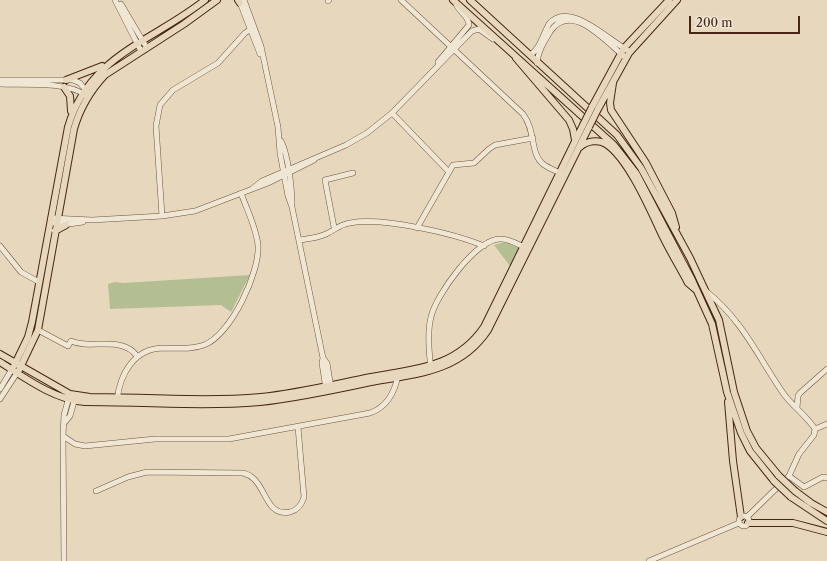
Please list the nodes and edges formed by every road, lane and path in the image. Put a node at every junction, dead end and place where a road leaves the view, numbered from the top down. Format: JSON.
{"nodes":[{"id":1,"x":115,"y":0,"type":"edge"},
{"id":2,"x":119,"y":0,"type":"edge"},
{"id":3,"x":205,"y":0,"type":"edge"},
{"id":4,"x":217,"y":0,"type":"edge"},
{"id":5,"x":401,"y":0,"type":"edge"},
{"id":6,"x":470,"y":0,"type":"edge"},
{"id":7,"x":669,"y":0,"type":"edge"},
{"id":8,"x":677,"y":0,"type":"edge"},
{"id":9,"x":240,"y":1,"type":"edge"},
{"id":10,"x":454,"y":2,"type":"edge"},
{"id":11,"x":131,"y":26,"type":"junction"},
{"id":12,"x":252,"y":28,"type":"junction"},
{"id":13,"x":470,"y":29,"type":"junction"},
{"id":14,"x":597,"y":30,"type":"junction"},
{"id":15,"x":499,"y":41,"type":"junction"},
{"id":16,"x":140,"y":43,"type":"junction"},
{"id":17,"x":144,"y":49,"type":"junction"},
{"id":18,"x":452,"y":49,"type":"junction"},
{"id":19,"x":625,"y":51,"type":"junction"},
{"id":20,"x":513,"y":53,"type":"junction"},
{"id":21,"x":530,"y":55,"type":"junction"},
{"id":22,"x":111,"y":61,"type":"junction"},
{"id":23,"x":538,"y":63,"type":"junction"},
{"id":24,"x":0,"y":80,"type":"edge"},
{"id":25,"x":66,"y":80,"type":"junction"},
{"id":26,"x":613,"y":83,"type":"junction"},
{"id":27,"x":0,"y":84,"type":"edge"},
{"id":28,"x":64,"y":87,"type":"junction"},
{"id":29,"x":86,"y":93,"type":"junction"},
{"id":30,"x":595,"y":108,"type":"junction"},
{"id":31,"x":392,"y":113,"type":"junction"},
{"id":32,"x":71,"y":116,"type":"junction"},
{"id":33,"x":533,"y":138,"type":"junction"},
{"id":34,"x":577,"y":145,"type":"junction"},
{"id":35,"x":448,"y":171,"type":"junction"},
{"id":36,"x":286,"y":172,"type":"junction"},
{"id":37,"x":353,"y":173,"type":"dead end"},
{"id":38,"x":560,"y":173,"type":"junction"},
{"id":39,"x":241,"y":193,"type":"junction"},
{"id":40,"x":162,"y":216,"type":"junction"},
{"id":41,"x":54,"y":220,"type":"junction"},
{"id":42,"x":92,"y":220,"type":"junction"},
{"id":43,"x":66,"y":224,"type":"junction"},
{"id":44,"x":334,"y":227,"type":"junction"},
{"id":45,"x":417,"y":228,"type":"junction"},
{"id":46,"x":55,"y":231,"type":"junction"},
{"id":47,"x":677,"y":233,"type":"junction"},
{"id":48,"x":299,"y":240,"type":"junction"},
{"id":49,"x":0,"y":246,"type":"edge"},
{"id":50,"x":484,"y":246,"type":"junction"},
{"id":51,"x":527,"y":248,"type":"junction"},
{"id":52,"x":44,"y":275,"type":"junction"},
{"id":53,"x":40,"y":282,"type":"junction"},
{"id":54,"x":697,"y":290,"type":"junction"},
{"id":55,"x":706,"y":291,"type":"junction"},
{"id":56,"x":38,"y":330,"type":"junction"},
{"id":57,"x":0,"y":354,"type":"edge"},
{"id":58,"x":137,"y":356,"type":"junction"},
{"id":59,"x":0,"y":362,"type":"edge"},
{"id":60,"x":18,"y":364,"type":"junction"},
{"id":61,"x":431,"y":368,"type":"junction"},
{"id":62,"x":827,"y":369,"type":"edge"},
{"id":63,"x":14,"y":371,"type":"junction"},
{"id":64,"x":398,"y":375,"type":"junction"},
{"id":65,"x":328,"y":388,"type":"junction"},
{"id":66,"x":0,"y":389,"type":"edge"},
{"id":67,"x":728,"y":392,"type":"junction"},
{"id":68,"x":72,"y":397,"type":"junction"},
{"id":69,"x":0,"y":400,"type":"edge"},
{"id":70,"x":117,"y":400,"type":"junction"},
{"id":71,"x":797,"y":408,"type":"junction"},
{"id":72,"x":827,"y":424,"type":"edge"},
{"id":73,"x":298,"y":427,"type":"junction"},
{"id":74,"x":815,"y":429,"type":"junction"},
{"id":75,"x":63,"y":436,"type":"junction"},
{"id":76,"x":790,"y":476,"type":"junction"},
{"id":77,"x":827,"y":478,"type":"edge"},
{"id":78,"x":96,"y":491,"type":"dead end"},
{"id":79,"x":827,"y":512,"type":"edge"},
{"id":80,"x":744,"y":520,"type":"junction"},
{"id":81,"x":827,"y":521,"type":"edge"},
{"id":82,"x":827,"y":532,"type":"edge"},
{"id":83,"x":64,"y":561,"type":"edge"},
{"id":84,"x":649,"y":561,"type":"edge"}],
"edges":[{"from":1,"to":11,"type":"street"},
{"from":2,"to":11,"type":"street"},
{"from":3,"to":16,"type":"main road"},
{"from":4,"to":17,"type":"main road"},
{"from":5,"to":18,"type":"street"},
{"from":6,"to":21,"type":"main road"},
{"from":7,"to":19,"type":"main road"},
{"from":8,"to":19,"type":"main road"},
{"from":9,"to":12,"type":"street"},
{"from":10,"to":13,"type":"street"},
{"from":10,"to":15,"type":"main road"},
{"from":11,"to":16,"type":"street"},
{"from":12,"to":36,"type":"street"},
{"from":12,"to":40,"type":"street"},
{"from":13,"to":15,"type":"street"},
{"from":13,"to":18,"type":"street"},
{"from":14,"to":19,"type":"street"},
{"from":14,"to":21,"type":"street"},
{"from":14,"to":23,"type":"street"},
{"from":15,"to":20,"type":"main road"},
{"from":16,"to":17,"type":"street"},
{"from":16,"to":22,"type":"main road"},
{"from":17,"to":29,"type":"main road"},
{"from":18,"to":31,"type":"street"},
{"from":18,"to":33,"type":"street"},
{"from":19,"to":26,"type":"main road"},
{"from":19,"to":30,"type":"main road"},
{"from":20,"to":34,"type":"main road"},
{"from":20,"to":54,"type":"main road"},
{"from":21,"to":23,"type":"main road"},
{"from":22,"to":25,"type":"main road"},
{"from":22,"to":29,"type":"main road"},
{"from":23,"to":47,"type":"main road"},
{"from":24,"to":25,"type":"street"},
{"from":25,"to":28,"type":"street"},
{"from":25,"to":29,"type":"street"},
{"from":26,"to":30,"type":"main road"},
{"from":26,"to":47,"type":"main road"},
{"from":27,"to":28,"type":"street"},
{"from":28,"to":29,"type":"street"},
{"from":28,"to":32,"type":"main road"},
{"from":29,"to":32,"type":"main road"},
{"from":29,"to":41,"type":"main road"},
{"from":30,"to":34,"type":"main road","bridge":true},
{"from":31,"to":35,"type":"street"},
{"from":31,"to":36,"type":"street"},
{"from":32,"to":41,"type":"main road"},
{"from":33,"to":35,"type":"street"},
{"from":33,"to":38,"type":"street"},
{"from":34,"to":38,"type":"main road"},
{"from":34,"to":51,"type":"main road"},
{"from":34,"to":54,"type":"main road"},
{"from":35,"to":45,"type":"street"},
{"from":36,"to":39,"type":"street"},
{"from":36,"to":48,"type":"street"},
{"from":37,"to":44,"type":"street"},
{"from":38,"to":51,"type":"main road"},
{"from":39,"to":40,"type":"street"},
{"from":39,"to":58,"type":"street"},
{"from":40,"to":42,"type":"street"},
{"from":41,"to":42,"type":"street"},
{"from":41,"to":43,"type":"street"},
{"from":41,"to":46,"type":"main road"},
{"from":41,"to":52,"type":"main road"},
{"from":42,"to":43,"type":"street"},
{"from":43,"to":46,"type":"main road"},
{"from":44,"to":45,"type":"street"},
{"from":44,"to":48,"type":"street"},
{"from":45,"to":50,"type":"street"},
{"from":46,"to":52,"type":"main road"},
{"from":47,"to":55,"type":"main road"},
{"from":48,"to":65,"type":"street"},
{"from":49,"to":53,"type":"street"},
{"from":50,"to":51,"type":"street"},
{"from":50,"to":61,"type":"street"},
{"from":51,"to":61,"type":"main road"},
{"from":52,"to":53,"type":"main road"},
{"from":52,"to":56,"type":"main road"},
{"from":53,"to":60,"type":"main road"},
{"from":54,"to":67,"type":"main road"},
{"from":55,"to":71,"type":"street"},
{"from":55,"to":79,"type":"main road","bridge":true},
{"from":56,"to":58,"type":"street"},
{"from":56,"to":60,"type":"main road"},
{"from":57,"to":60,"type":"main road"},
{"from":58,"to":70,"type":"street"},
{"from":59,"to":63,"type":"main road"},
{"from":60,"to":63,"type":"main road"},
{"from":60,"to":68,"type":"main road"},
{"from":61,"to":64,"type":"main road"},
{"from":62,"to":71,"type":"street"},
{"from":63,"to":66,"type":"street"},
{"from":63,"to":68,"type":"main road"},
{"from":63,"to":69,"type":"street"},
{"from":64,"to":65,"type":"main road"},
{"from":64,"to":73,"type":"street"},
{"from":65,"to":70,"type":"main road"},
{"from":67,"to":80,"type":"main road"},
{"from":67,"to":81,"type":"main road","bridge":true},
{"from":68,"to":70,"type":"main road"},
{"from":68,"to":75,"type":"street"},
{"from":71,"to":74,"type":"street"},
{"from":72,"to":74,"type":"street"},
{"from":73,"to":75,"type":"street"},
{"from":73,"to":78,"type":"street"},
{"from":74,"to":76,"type":"street"},
{"from":75,"to":83,"type":"street"},
{"from":76,"to":77,"type":"street"},
{"from":76,"to":80,"type":"street"},
{"from":80,"to":82,"type":"main road"},
{"from":80,"to":84,"type":"street"}]}
